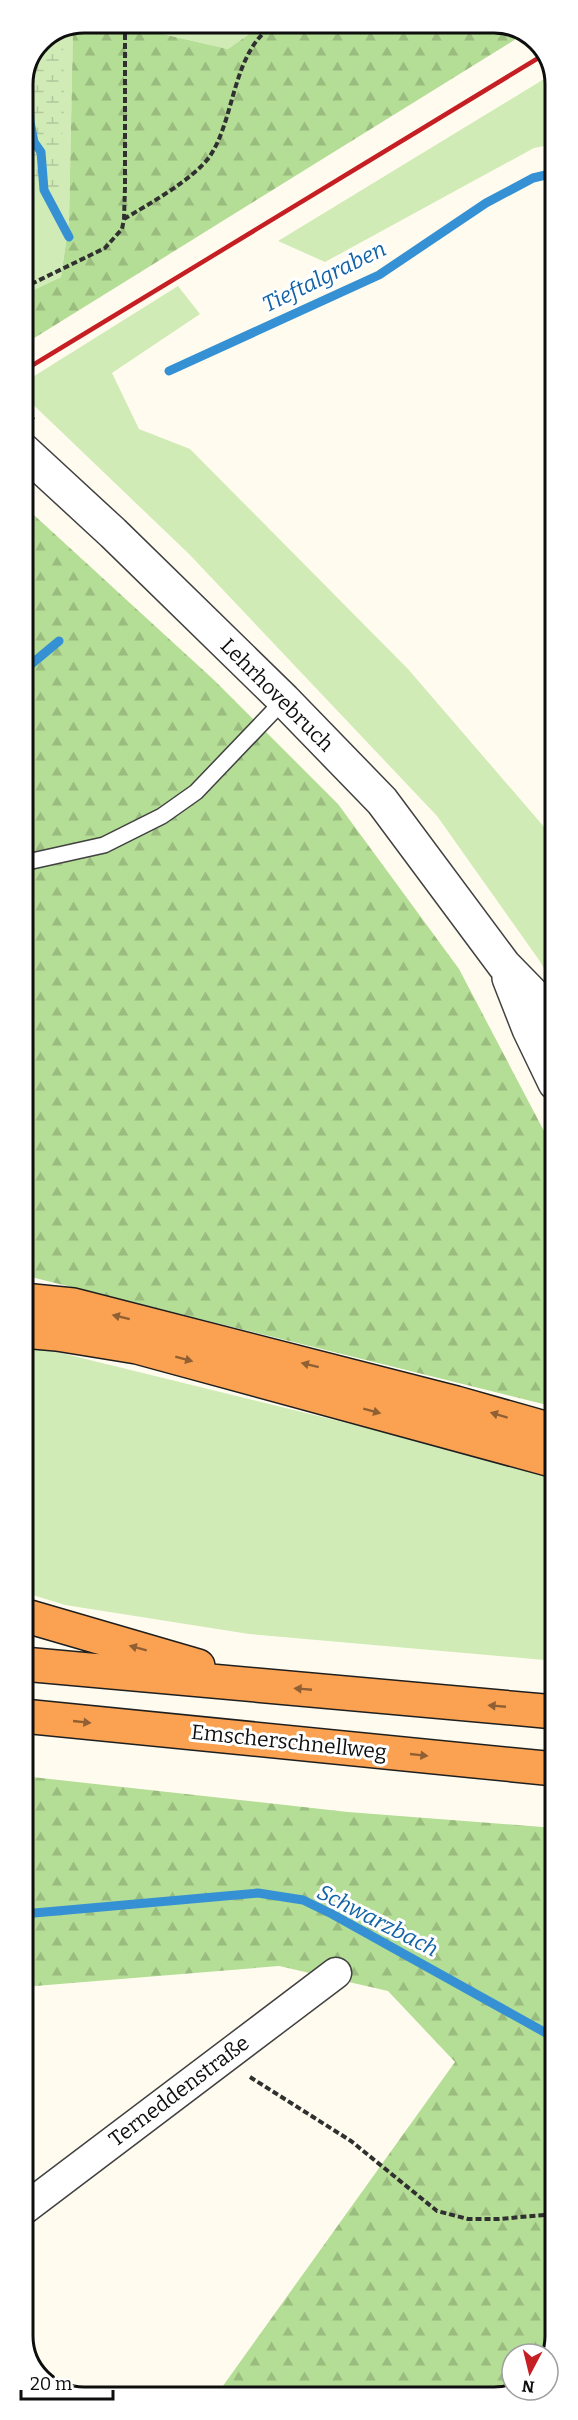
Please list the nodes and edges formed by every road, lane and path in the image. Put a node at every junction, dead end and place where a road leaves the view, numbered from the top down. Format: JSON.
{"nodes":[{"id":1,"x":124,"y":33,"type":"edge"},
{"id":2,"x":261,"y":33,"type":"edge"},
{"id":3,"x":124,"y":219,"type":"junction"},
{"id":4,"x":33,"y":283,"type":"edge"},
{"id":5,"x":33,"y":459,"type":"edge"},
{"id":6,"x":284,"y":700,"type":"junction"},
{"id":7,"x":33,"y":861,"type":"edge"},
{"id":8,"x":504,"y":965,"type":"junction"},
{"id":9,"x":545,"y":1007,"type":"edge"},
{"id":10,"x":545,"y":1079,"type":"edge"},
{"id":11,"x":33,"y":1301,"type":"edge"},
{"id":12,"x":33,"y":1332,"type":"edge"},
{"id":13,"x":545,"y":1428,"type":"edge"},
{"id":14,"x":545,"y":1458,"type":"edge"},
{"id":15,"x":33,"y":1618,"type":"edge"},
{"id":16,"x":33,"y":1665,"type":"edge"},
{"id":17,"x":254,"y":1684,"type":"junction"},
{"id":18,"x":545,"y":1711,"type":"edge"},
{"id":19,"x":33,"y":1717,"type":"edge"},
{"id":20,"x":545,"y":1768,"type":"edge"},
{"id":21,"x":336,"y":1973,"type":"dead end"},
{"id":22,"x":222,"y":2059,"type":"junction"},
{"id":23,"x":33,"y":2202,"type":"edge"},
{"id":24,"x":545,"y":2215,"type":"edge"}],
"edges":[{"from":1,"to":3,"type":"path"},
{"from":2,"to":3,"type":"path"},
{"from":3,"to":4,"type":"path"},
{"from":5,"to":6,"type":"street","name":"Lehrhovebruch"},
{"from":6,"to":7,"type":"lane"},
{"from":6,"to":8,"type":"street","name":"Lehrhovebruch"},
{"from":8,"to":9,"type":"street","name":"Lehrhovebruch"},
{"from":8,"to":10,"type":"street","name":"Lehrhovebruch"},
{"from":13,"to":11,"type":"highway","one_way":true},
{"from":12,"to":14,"type":"highway","one_way":true},
{"from":17,"to":15,"type":"highway","one_way":true},
{"from":16,"to":17,"type":"highway"},
{"from":18,"to":17,"type":"highway","one_way":true},
{"from":19,"to":20,"type":"highway","name":"Emscherschnellweg","one_way":true},
{"from":21,"to":22,"type":"street","name":"Terneddenstraße"},
{"from":22,"to":23,"type":"street","name":"Terneddenstraße"},
{"from":22,"to":24,"type":"path"}]}
